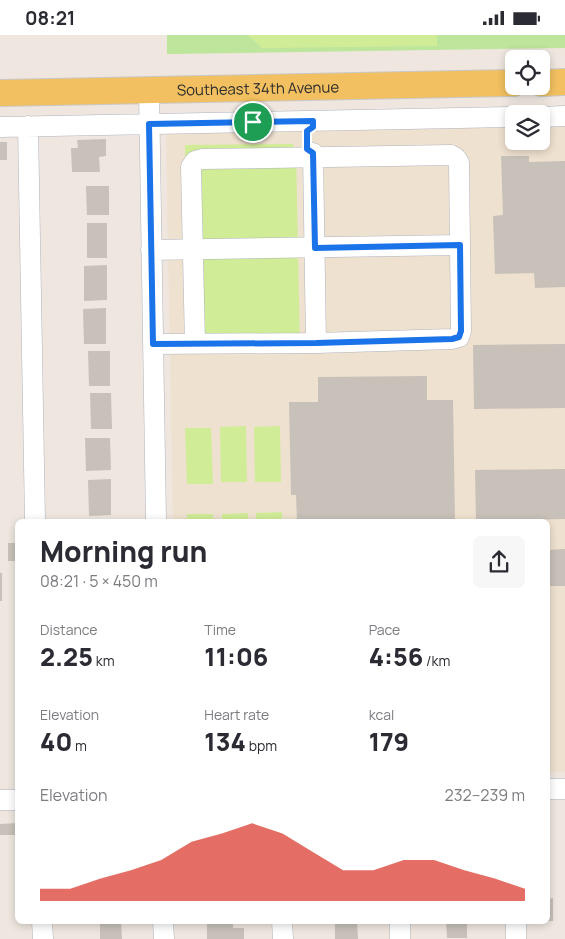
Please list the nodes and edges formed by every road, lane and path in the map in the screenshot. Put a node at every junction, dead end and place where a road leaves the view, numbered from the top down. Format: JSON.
{"nodes":[{"id":1,"x":565,"y":82,"type":"edge"},
{"id":2,"x":505,"y":83,"type":"edge"},
{"id":3,"x":550,"y":83,"type":"edge"},
{"id":4,"x":149,"y":90,"type":"junction"},
{"id":5,"x":0,"y":93,"type":"edge"},
{"id":6,"x":565,"y":116,"type":"edge"},
{"id":7,"x":505,"y":117,"type":"edge"},
{"id":8,"x":550,"y":117,"type":"edge"},
{"id":9,"x":149,"y":124,"type":"junction"},
{"id":10,"x":313,"y":124,"type":"junction"},
{"id":11,"x":28,"y":126,"type":"junction"},
{"id":12,"x":0,"y":127,"type":"edge"},
{"id":13,"x":313,"y":155,"type":"junction"},
{"id":14,"x":460,"y":245,"type":"junction"},
{"id":15,"x":315,"y":248,"type":"junction"},
{"id":16,"x":151,"y":250,"type":"junction"},
{"id":17,"x":193,"y":250,"type":"junction"},
{"id":18,"x":316,"y":343,"type":"junction"},
{"id":19,"x":153,"y":344,"type":"junction"},
{"id":20,"x":195,"y":344,"type":"junction"},
{"id":21,"x":35,"y":519,"type":"edge"},
{"id":22,"x":156,"y":519,"type":"edge"},
{"id":23,"x":550,"y":789,"type":"edge"},
{"id":24,"x":565,"y":789,"type":"edge"},
{"id":25,"x":0,"y":800,"type":"edge"},
{"id":26,"x":15,"y":800,"type":"edge"},
{"id":27,"x":42,"y":924,"type":"edge"},
{"id":28,"x":163,"y":924,"type":"edge"},
{"id":29,"x":282,"y":924,"type":"edge"},
{"id":30,"x":400,"y":924,"type":"edge"},
{"id":31,"x":516,"y":924,"type":"edge"},
{"id":32,"x":43,"y":939,"type":"edge"},
{"id":33,"x":164,"y":939,"type":"edge"},
{"id":34,"x":283,"y":939,"type":"edge"},
{"id":35,"x":400,"y":939,"type":"edge"},
{"id":36,"x":516,"y":939,"type":"edge"}],
"edges":[{"from":1,"to":3,"type":"main road"},
{"from":2,"to":4,"type":"main road","name":"Southeast 34th Avenue"},
{"from":4,"to":5,"type":"main road","name":"Southeast 34th Avenue"},
{"from":4,"to":9,"type":"street"},
{"from":6,"to":8,"type":"street"},
{"from":7,"to":10,"type":"street"},
{"from":9,"to":10,"type":"street"},
{"from":9,"to":11,"type":"street"},
{"from":9,"to":16,"type":"street"},
{"from":10,"to":13,"type":"street"},
{"from":11,"to":12,"type":"street"},
{"from":11,"to":21,"type":"street"},
{"from":13,"to":14,"type":"street"},
{"from":13,"to":15,"type":"street"},
{"from":13,"to":17,"type":"street"},
{"from":14,"to":15,"type":"street"},
{"from":14,"to":18,"type":"street"},
{"from":15,"to":17,"type":"street"},
{"from":15,"to":18,"type":"street"},
{"from":16,"to":17,"type":"street"},
{"from":16,"to":19,"type":"street"},
{"from":17,"to":20,"type":"street"},
{"from":18,"to":20,"type":"street"},
{"from":19,"to":20,"type":"street"},
{"from":19,"to":22,"type":"street"},
{"from":23,"to":24,"type":"street"},
{"from":25,"to":26,"type":"street"},
{"from":27,"to":32,"type":"street"},
{"from":28,"to":33,"type":"street"},
{"from":29,"to":34,"type":"street"},
{"from":30,"to":35,"type":"street"},
{"from":31,"to":36,"type":"street"}]}
